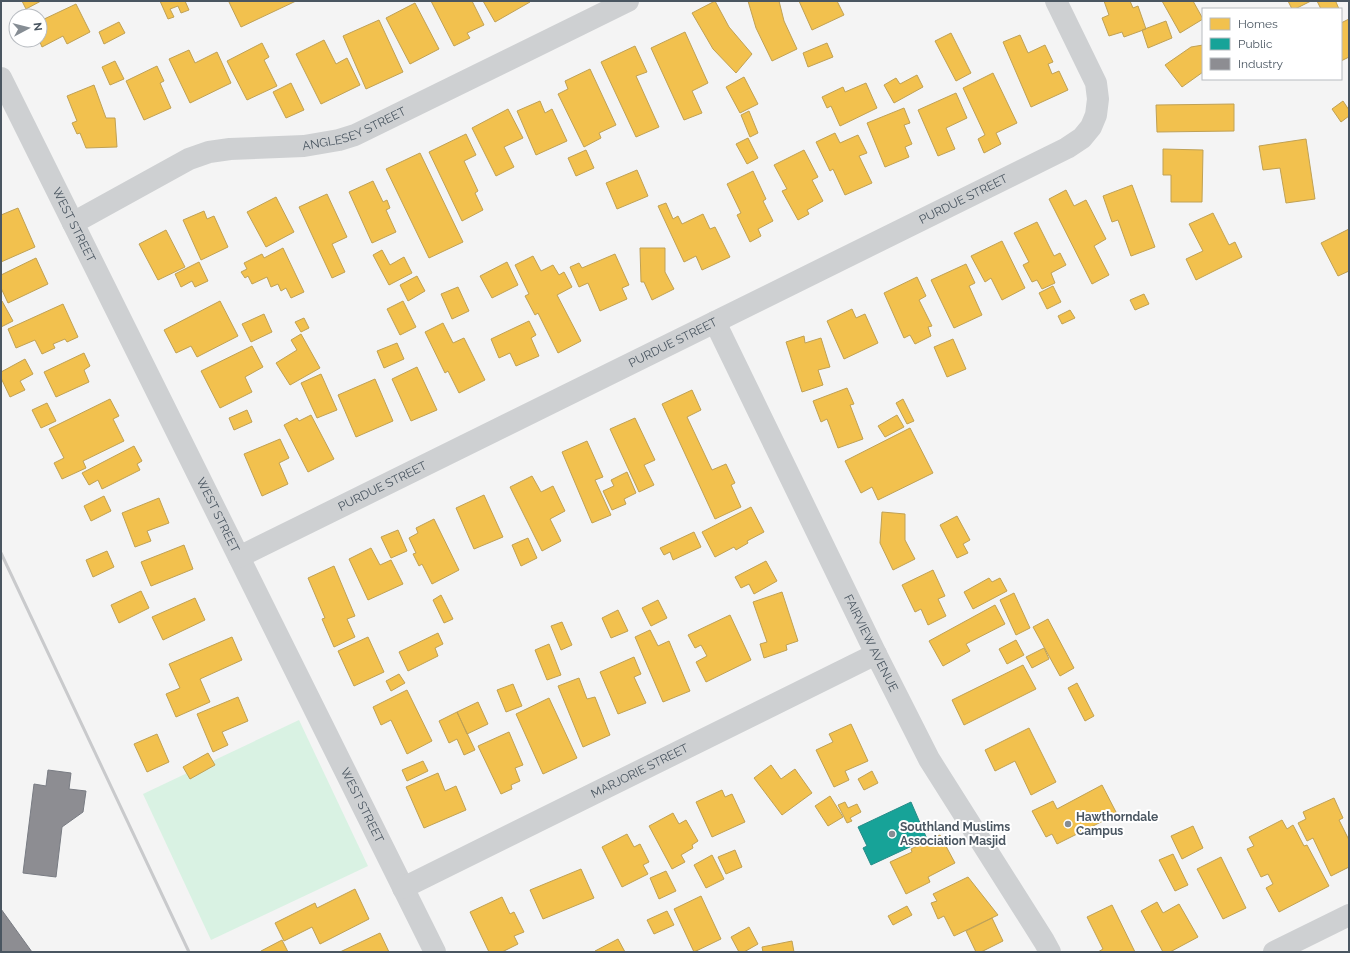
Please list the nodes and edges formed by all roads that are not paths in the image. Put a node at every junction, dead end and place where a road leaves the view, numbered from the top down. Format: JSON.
{"nodes":[{"id":1,"x":628,"y":1,"type":"edge"},
{"id":2,"x":1056,"y":1,"type":"edge"},
{"id":3,"x":1,"y":78,"type":"edge"},
{"id":4,"x":73,"y":223,"type":"junction"},
{"id":5,"x":715,"y":322,"type":"junction"},
{"id":6,"x":239,"y":557,"type":"junction"},
{"id":7,"x":876,"y":654,"type":"junction"},
{"id":8,"x":403,"y":888,"type":"junction"},
{"id":9,"x":1349,"y":915,"type":"edge"},
{"id":10,"x":435,"y":952,"type":"edge"},
{"id":11,"x":1050,"y":952,"type":"edge"},
{"id":12,"x":1274,"y":952,"type":"edge"}],
"edges":[{"from":1,"to":4,"type":"street","name":"ANGLESEY STREET"},
{"from":2,"to":5,"type":"street","name":"PURDUE STREET"},
{"from":3,"to":4,"type":"street","name":"WEST STREET"},
{"from":4,"to":6,"type":"street","name":"WEST STREET"},
{"from":5,"to":6,"type":"street","name":"PURDUE STREET"},
{"from":5,"to":7,"type":"street","name":"FAIRVIEW AVENUE"},
{"from":6,"to":8,"type":"street","name":"WEST STREET"},
{"from":7,"to":8,"type":"street","name":"MARJORIE STREET"},
{"from":7,"to":11,"type":"street","name":"FAIRVIEW AVENUE"},
{"from":8,"to":10,"type":"street","name":"WEST STREET"},
{"from":9,"to":12,"type":"street"}]}
